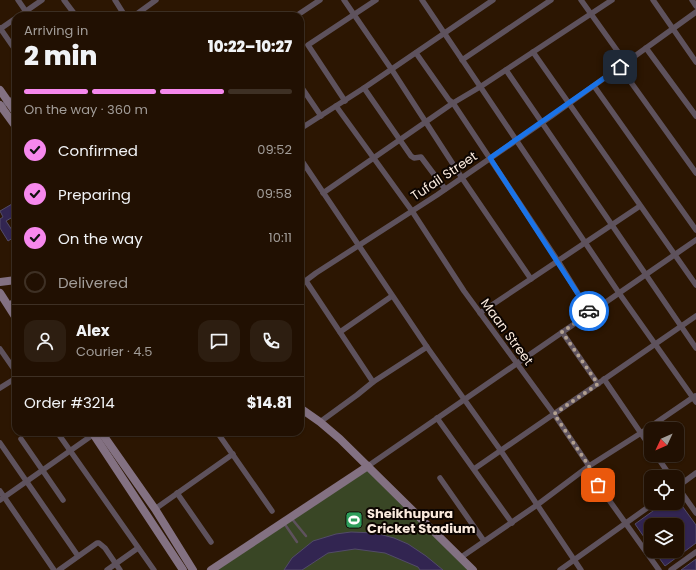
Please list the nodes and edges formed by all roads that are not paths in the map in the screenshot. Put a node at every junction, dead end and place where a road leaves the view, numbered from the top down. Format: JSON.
{"nodes":[{"id":1,"x":18,"y":0,"type":"edge"},
{"id":2,"x":42,"y":0,"type":"edge"},
{"id":3,"x":64,"y":0,"type":"edge"},
{"id":4,"x":115,"y":0,"type":"edge"},
{"id":5,"x":320,"y":0,"type":"edge"},
{"id":6,"x":344,"y":0,"type":"edge"},
{"id":7,"x":376,"y":0,"type":"edge"},
{"id":8,"x":422,"y":0,"type":"edge"},
{"id":9,"x":493,"y":0,"type":"edge"},
{"id":10,"x":551,"y":0,"type":"edge"},
{"id":11,"x":581,"y":0,"type":"edge"},
{"id":12,"x":612,"y":0,"type":"edge"},
{"id":13,"x":653,"y":0,"type":"edge"},
{"id":14,"x":692,"y":0,"type":"edge"},
{"id":15,"x":153,"y":1,"type":"edge"},
{"id":16,"x":696,"y":6,"type":"edge"},
{"id":17,"x":26,"y":12,"type":"edge"},
{"id":18,"x":29,"y":12,"type":"edge"},
{"id":19,"x":73,"y":12,"type":"edge"},
{"id":20,"x":122,"y":12,"type":"edge"},
{"id":21,"x":139,"y":12,"type":"edge"},
{"id":22,"x":302,"y":12,"type":"edge"},
{"id":23,"x":696,"y":12,"type":"edge"},
{"id":24,"x":591,"y":14,"type":"junction"},
{"id":25,"x":354,"y":15,"type":"junction"},
{"id":26,"x":12,"y":20,"type":"edge"},
{"id":27,"x":0,"y":28,"type":"edge"},
{"id":28,"x":673,"y":29,"type":"junction"},
{"id":29,"x":444,"y":34,"type":"junction"},
{"id":30,"x":12,"y":45,"type":"edge"},
{"id":31,"x":646,"y":48,"type":"junction"},
{"id":32,"x":533,"y":52,"type":"junction"},
{"id":33,"x":416,"y":53,"type":"junction"},
{"id":34,"x":462,"y":60,"type":"junction"},
{"id":35,"x":696,"y":62,"type":"edge"},
{"id":36,"x":626,"y":63,"type":"junction"},
{"id":37,"x":620,"y":67,"type":"junction"},
{"id":38,"x":392,"y":70,"type":"junction"},
{"id":39,"x":506,"y":70,"type":"junction"},
{"id":40,"x":594,"y":86,"type":"junction"},
{"id":41,"x":480,"y":87,"type":"junction"},
{"id":42,"x":364,"y":88,"type":"junction"},
{"id":43,"x":0,"y":90,"type":"edge"},
{"id":44,"x":304,"y":92,"type":"edge"},
{"id":45,"x":12,"y":99,"type":"edge"},
{"id":46,"x":345,"y":101,"type":"junction"},
{"id":47,"x":453,"y":103,"type":"junction"},
{"id":48,"x":569,"y":103,"type":"junction"},
{"id":49,"x":2,"y":105,"type":"edge"},
{"id":50,"x":336,"y":106,"type":"junction"},
{"id":51,"x":12,"y":111,"type":"edge"},
{"id":52,"x":321,"y":116,"type":"junction"},
{"id":53,"x":696,"y":116,"type":"edge"},
{"id":54,"x":12,"y":121,"type":"edge"},
{"id":55,"x":426,"y":122,"type":"junction"},
{"id":56,"x":542,"y":123,"type":"junction"},
{"id":57,"x":304,"y":127,"type":"edge"},
{"id":58,"x":400,"y":140,"type":"junction"},
{"id":59,"x":516,"y":140,"type":"junction"},
{"id":60,"x":490,"y":158,"type":"junction"},
{"id":61,"x":374,"y":159,"type":"junction"},
{"id":62,"x":304,"y":164,"type":"edge"},
{"id":63,"x":696,"y":173,"type":"edge"},
{"id":64,"x":462,"y":178,"type":"junction"},
{"id":65,"x":445,"y":189,"type":"junction"},
{"id":66,"x":324,"y":193,"type":"junction"},
{"id":67,"x":640,"y":206,"type":"junction"},
{"id":68,"x":412,"y":211,"type":"junction"},
{"id":69,"x":612,"y":225,"type":"junction"},
{"id":70,"x":696,"y":230,"type":"edge"},
{"id":71,"x":696,"y":240,"type":"edge"},
{"id":72,"x":585,"y":243,"type":"junction"},
{"id":73,"x":359,"y":246,"type":"junction"},
{"id":74,"x":675,"y":254,"type":"junction"},
{"id":75,"x":558,"y":261,"type":"junction"},
{"id":76,"x":646,"y":274,"type":"junction"},
{"id":77,"x":531,"y":279,"type":"junction"},
{"id":78,"x":12,"y":280,"type":"edge"},
{"id":79,"x":306,"y":281,"type":"joint"},
{"id":80,"x":0,"y":282,"type":"edge"},
{"id":81,"x":696,"y":285,"type":"edge"},
{"id":82,"x":619,"y":293,"type":"junction"},
{"id":83,"x":1,"y":295,"type":"edge"},
{"id":84,"x":392,"y":296,"type":"junction"},
{"id":85,"x":12,"y":305,"type":"edge"},
{"id":86,"x":10,"y":307,"type":"junction"},
{"id":87,"x":12,"y":310,"type":"edge"},
{"id":88,"x":480,"y":313,"type":"junction"},
{"id":89,"x":590,"y":313,"type":"junction"},
{"id":90,"x":696,"y":316,"type":"edge"},
{"id":91,"x":681,"y":326,"type":"junction"},
{"id":92,"x":340,"y":332,"type":"junction"},
{"id":93,"x":562,"y":332,"type":"junction"},
{"id":94,"x":655,"y":344,"type":"junction"},
{"id":95,"x":427,"y":347,"type":"junction"},
{"id":96,"x":696,"y":348,"type":"edge"},
{"id":97,"x":0,"y":349,"type":"edge"},
{"id":98,"x":517,"y":363,"type":"junction"},
{"id":99,"x":12,"y":366,"type":"edge"},
{"id":100,"x":12,"y":380,"type":"edge"},
{"id":101,"x":604,"y":380,"type":"junction"},
{"id":102,"x":373,"y":382,"type":"junction"},
{"id":103,"x":598,"y":384,"type":"junction"},
{"id":104,"x":0,"y":388,"type":"edge"},
{"id":105,"x":695,"y":398,"type":"edge"},
{"id":106,"x":464,"y":400,"type":"junction"},
{"id":107,"x":304,"y":411,"type":"edge"},
{"id":108,"x":554,"y":414,"type":"junction"},
{"id":109,"x":438,"y":418,"type":"junction"},
{"id":110,"x":320,"y":422,"type":"junction"},
{"id":111,"x":641,"y":433,"type":"junction"},
{"id":112,"x":60,"y":436,"type":"edge"},
{"id":113,"x":91,"y":436,"type":"edge"},
{"id":114,"x":98,"y":436,"type":"edge"},
{"id":115,"x":98,"y":436,"type":"edge"},
{"id":116,"x":221,"y":436,"type":"edge"},
{"id":117,"x":644,"y":438,"type":"edge"},
{"id":118,"x":21,"y":439,"type":"dead end"},
{"id":119,"x":0,"y":443,"type":"edge"},
{"id":120,"x":70,"y":450,"type":"junction"},
{"id":121,"x":501,"y":451,"type":"junction"},
{"id":122,"x":233,"y":454,"type":"junction"},
{"id":123,"x":368,"y":466,"type":"junction"},
{"id":124,"x":589,"y":466,"type":"junction"},
{"id":125,"x":474,"y":469,"type":"junction"},
{"id":126,"x":43,"y":470,"type":"junction"},
{"id":127,"x":696,"y":473,"type":"edge"},
{"id":128,"x":440,"y":478,"type":"dead end"},
{"id":129,"x":684,"y":481,"type":"edge"},
{"id":130,"x":26,"y":482,"type":"junction"},
{"id":131,"x":0,"y":491,"type":"edge"},
{"id":132,"x":177,"y":493,"type":"junction"},
{"id":133,"x":684,"y":496,"type":"edge"},
{"id":134,"x":2,"y":499,"type":"edge"},
{"id":135,"x":64,"y":500,"type":"dead end"},
{"id":136,"x":537,"y":505,"type":"junction"},
{"id":137,"x":155,"y":509,"type":"junction"},
{"id":138,"x":644,"y":510,"type":"edge"},
{"id":139,"x":272,"y":511,"type":"dead end"},
{"id":140,"x":696,"y":513,"type":"edge"},
{"id":141,"x":287,"y":519,"type":"junction"},
{"id":142,"x":512,"y":523,"type":"junction"},
{"id":143,"x":626,"y":523,"type":"junction"},
{"id":144,"x":306,"y":536,"type":"dead end"},
{"id":145,"x":484,"y":541,"type":"junction"},
{"id":146,"x":211,"y":542,"type":"dead end"},
{"id":147,"x":297,"y":542,"type":"dead end"},
{"id":148,"x":138,"y":548,"type":"junction"},
{"id":149,"x":696,"y":552,"type":"edge"},
{"id":150,"x":78,"y":556,"type":"junction"},
{"id":151,"x":460,"y":558,"type":"junction"},
{"id":152,"x":574,"y":560,"type":"junction"},
{"id":153,"x":116,"y":564,"type":"junction"},
{"id":154,"x":54,"y":570,"type":"edge"},
{"id":155,"x":59,"y":570,"type":"edge"},
{"id":156,"x":107,"y":570,"type":"edge"},
{"id":157,"x":120,"y":570,"type":"edge"},
{"id":158,"x":154,"y":570,"type":"edge"},
{"id":159,"x":183,"y":570,"type":"edge"},
{"id":160,"x":193,"y":570,"type":"edge"},
{"id":161,"x":211,"y":570,"type":"edge"},
{"id":162,"x":473,"y":570,"type":"edge"},
{"id":163,"x":560,"y":570,"type":"edge"},
{"id":164,"x":581,"y":570,"type":"edge"},
{"id":165,"x":659,"y":570,"type":"edge"},
{"id":166,"x":671,"y":570,"type":"edge"}],
"edges":[{"from":1,"to":17,"type":"street"},
{"from":2,"to":18,"type":"street"},
{"from":3,"to":19,"type":"street"},
{"from":4,"to":20,"type":"street"},
{"from":5,"to":22,"type":"street"},
{"from":6,"to":25,"type":"street"},
{"from":7,"to":25,"type":"street"},
{"from":8,"to":29,"type":"street"},
{"from":9,"to":29,"type":"street"},
{"from":10,"to":34,"type":"street"},
{"from":11,"to":24,"type":"street"},
{"from":12,"to":24,"type":"street"},
{"from":13,"to":28,"type":"street"},
{"from":14,"to":16,"type":"street"},
{"from":15,"to":21,"type":"street"},
{"from":23,"to":28,"type":"street","name":"Tufail Street"},
{"from":24,"to":32,"type":"street"},
{"from":24,"to":36,"type":"street"},
{"from":25,"to":38,"type":"street"},
{"from":25,"to":46,"type":"street"},
{"from":26,"to":27,"type":"street"},
{"from":27,"to":30,"type":"street"},
{"from":28,"to":31,"type":"street","name":"Tufail Street"},
{"from":28,"to":35,"type":"street"},
{"from":29,"to":33,"type":"street"},
{"from":29,"to":34,"type":"street"},
{"from":31,"to":36,"type":"street","name":"Tufail Street"},
{"from":31,"to":53,"type":"street"},
{"from":32,"to":39,"type":"street"},
{"from":32,"to":48,"type":"street"},
{"from":33,"to":38,"type":"street"},
{"from":33,"to":47,"type":"street"},
{"from":34,"to":41,"type":"street"},
{"from":36,"to":37,"type":"street","name":"Tufail Street"},
{"from":37,"to":40,"type":"street","name":"Tufail Street"},
{"from":37,"to":63,"type":"street"},
{"from":38,"to":42,"type":"street"},
{"from":38,"to":55,"type":"street"},
{"from":39,"to":41,"type":"street"},
{"from":39,"to":56,"type":"street"},
{"from":40,"to":48,"type":"street","name":"Tufail Street"},
{"from":40,"to":70,"type":"street"},
{"from":41,"to":47,"type":"street"},
{"from":41,"to":59,"type":"street"},
{"from":42,"to":46,"type":"street"},
{"from":42,"to":58,"type":"street"},
{"from":43,"to":49,"type":"street"},
{"from":44,"to":52,"type":"street"},
{"from":45,"to":49,"type":"street"},
{"from":46,"to":50,"type":"street"},
{"from":47,"to":55,"type":"street"},
{"from":47,"to":60,"type":"street"},
{"from":48,"to":56,"type":"street","name":"Tufail Street"},
{"from":48,"to":67,"type":"street"},
{"from":49,"to":51,"type":"street"},
{"from":49,"to":54,"type":"street"},
{"from":50,"to":52,"type":"street"},
{"from":50,"to":61,"type":"street","name":"Maan Street"},
{"from":52,"to":57,"type":"street"},
{"from":55,"to":58,"type":"street"},
{"from":55,"to":64,"type":"street"},
{"from":56,"to":59,"type":"street","name":"Tufail Street"},
{"from":56,"to":69,"type":"street"},
{"from":58,"to":61,"type":"street"},
{"from":58,"to":65,"type":"street"},
{"from":59,"to":60,"type":"street","name":"Tufail Street"},
{"from":59,"to":72,"type":"street"},
{"from":60,"to":64,"type":"street","name":"Tufail Street"},
{"from":60,"to":75,"type":"street"},
{"from":61,"to":66,"type":"street"},
{"from":61,"to":68,"type":"street","name":"Maan Street"},
{"from":62,"to":66,"type":"street"},
{"from":64,"to":65,"type":"street","name":"Tufail Street"},
{"from":64,"to":77,"type":"street"},
{"from":65,"to":68,"type":"street","name":"Tufail Street"},
{"from":66,"to":73,"type":"street"},
{"from":67,"to":69,"type":"street"},
{"from":67,"to":74,"type":"street"},
{"from":68,"to":73,"type":"street","name":"Tufail Street"},
{"from":68,"to":88,"type":"street","name":"Maan Street"},
{"from":69,"to":72,"type":"street"},
{"from":69,"to":76,"type":"street"},
{"from":71,"to":74,"type":"street"},
{"from":72,"to":75,"type":"street"},
{"from":72,"to":82,"type":"street"},
{"from":73,"to":79,"type":"street","name":"Tufail Street"},
{"from":73,"to":84,"type":"street"},
{"from":74,"to":76,"type":"street"},
{"from":74,"to":81,"type":"street"},
{"from":75,"to":77,"type":"street"},
{"from":75,"to":89,"type":"street"},
{"from":76,"to":82,"type":"street"},
{"from":76,"to":91,"type":"street"},
{"from":77,"to":88,"type":"street"},
{"from":78,"to":80,"type":"street"},
{"from":79,"to":92,"type":"street"},
{"from":82,"to":89,"type":"street"},
{"from":82,"to":94,"type":"street"},
{"from":83,"to":86,"type":"street"},
{"from":84,"to":92,"type":"street"},
{"from":84,"to":95,"type":"street"},
{"from":85,"to":86,"type":"street"},
{"from":86,"to":87,"type":"street"},
{"from":88,"to":98,"type":"street","name":"Maan Street"},
{"from":89,"to":93,"type":"street"},
{"from":90,"to":91,"type":"street"},
{"from":91,"to":94,"type":"street"},
{"from":91,"to":96,"type":"street"},
{"from":92,"to":102,"type":"street"},
{"from":93,"to":98,"type":"street"},
{"from":93,"to":103,"type":"street"},
{"from":94,"to":101,"type":"street"},
{"from":94,"to":105,"type":"street"},
{"from":95,"to":102,"type":"street"},
{"from":95,"to":106,"type":"street"},
{"from":97,"to":99,"type":"street"},
{"from":98,"to":106,"type":"street"},
{"from":98,"to":108,"type":"street","name":"Maan Street"},
{"from":100,"to":104,"type":"street"},
{"from":101,"to":103,"type":"street"},
{"from":101,"to":111,"type":"street"},
{"from":102,"to":110,"type":"street"},
{"from":103,"to":108,"type":"street"},
{"from":105,"to":111,"type":"street"},
{"from":106,"to":109,"type":"street"},
{"from":106,"to":121,"type":"street"},
{"from":107,"to":110,"type":"street"},
{"from":108,"to":121,"type":"street"},
{"from":108,"to":124,"type":"street","name":"Maan Street"},
{"from":109,"to":123,"type":"street"},
{"from":109,"to":125,"type":"street"},
{"from":110,"to":123,"type":"street"},
{"from":111,"to":117,"type":"street"},
{"from":111,"to":124,"type":"street"},
{"from":112,"to":120,"type":"street"},
{"from":113,"to":120,"type":"street"},
{"from":114,"to":137,"type":"street"},
{"from":115,"to":159,"type":"street"},
{"from":116,"to":122,"type":"street"},
{"from":118,"to":126,"type":"street"},
{"from":119,"to":130,"type":"street"},
{"from":120,"to":126,"type":"street"},
{"from":120,"to":148,"type":"street"},
{"from":121,"to":125,"type":"street"},
{"from":121,"to":136,"type":"street"},
{"from":122,"to":132,"type":"street"},
{"from":122,"to":139,"type":"street"},
{"from":123,"to":141,"type":"street"},
{"from":123,"to":151,"type":"street"},
{"from":124,"to":136,"type":"street"},
{"from":124,"to":143,"type":"street","name":"Maan Street"},
{"from":125,"to":142,"type":"street"},
{"from":126,"to":130,"type":"street"},
{"from":126,"to":135,"type":"street"},
{"from":127,"to":129,"type":"street"},
{"from":128,"to":145,"type":"street"},
{"from":130,"to":134,"type":"street"},
{"from":130,"to":150,"type":"street"},
{"from":131,"to":134,"type":"street"},
{"from":132,"to":137,"type":"street"},
{"from":132,"to":146,"type":"street"},
{"from":133,"to":140,"type":"street"},
{"from":134,"to":154,"type":"street"},
{"from":136,"to":142,"type":"street"},
{"from":136,"to":152,"type":"street"},
{"from":137,"to":160,"type":"street"},
{"from":138,"to":143,"type":"street"},
{"from":141,"to":144,"type":"lane"},
{"from":141,"to":147,"type":"lane"},
{"from":141,"to":161,"type":"street"},
{"from":142,"to":145,"type":"street"},
{"from":143,"to":152,"type":"street"},
{"from":143,"to":165,"type":"street","name":"Maan Street"},
{"from":145,"to":151,"type":"street"},
{"from":148,"to":153,"type":"street"},
{"from":148,"to":158,"type":"street"},
{"from":149,"to":166,"type":"street"},
{"from":150,"to":153,"type":"street"},
{"from":150,"to":155,"type":"street"},
{"from":151,"to":162,"type":"street"},
{"from":152,"to":163,"type":"street"},
{"from":152,"to":164,"type":"street"},
{"from":153,"to":156,"type":"street"},
{"from":153,"to":157,"type":"street"}]}
